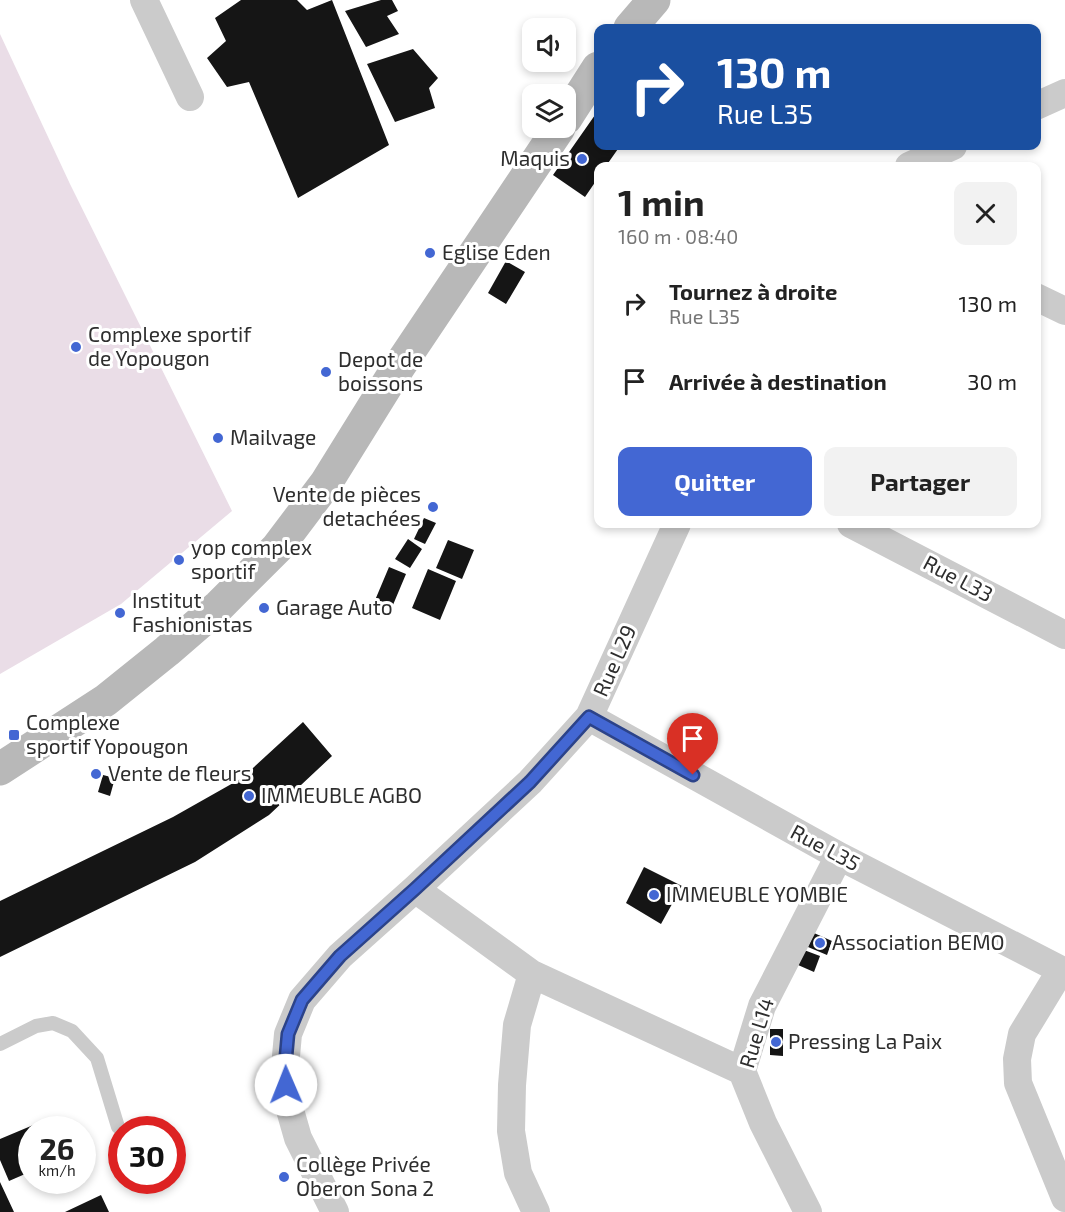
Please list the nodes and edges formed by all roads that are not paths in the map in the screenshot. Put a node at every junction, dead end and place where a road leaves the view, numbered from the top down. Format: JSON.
{"nodes":[{"id":1,"x":144,"y":0,"type":"edge"},
{"id":2,"x":654,"y":0,"type":"edge"},
{"id":3,"x":633,"y":24,"type":"edge"},
{"id":4,"x":594,"y":74,"type":"edge"},
{"id":5,"x":1065,"y":93,"type":"edge"},
{"id":6,"x":190,"y":97,"type":"dead end"},
{"id":7,"x":576,"y":102,"type":"edge"},
{"id":8,"x":1041,"y":104,"type":"edge"},
{"id":9,"x":552,"y":138,"type":"edge"},
{"id":10,"x":944,"y":150,"type":"edge"},
{"id":11,"x":918,"y":162,"type":"edge"},
{"id":12,"x":1041,"y":299,"type":"edge"},
{"id":13,"x":1065,"y":311,"type":"edge"},
{"id":14,"x":675,"y":528,"type":"edge"},
{"id":15,"x":859,"y":528,"type":"edge"},
{"id":16,"x":1065,"y":635,"type":"edge"},
{"id":17,"x":589,"y":717,"type":"junction"},
{"id":18,"x":0,"y":769,"type":"edge"},
{"id":19,"x":839,"y":856,"type":"junction"},
{"id":20,"x":415,"y":889,"type":"junction"},
{"id":21,"x":1063,"y":971,"type":"edge"},
{"id":22,"x":532,"y":974,"type":"junction"},
{"id":23,"x":0,"y":1044,"type":"edge"},
{"id":24,"x":741,"y":1071,"type":"junction"},
{"id":25,"x":115,"y":1116,"type":"edge"},
{"id":26,"x":1065,"y":1198,"type":"edge"},
{"id":27,"x":335,"y":1212,"type":"edge"},
{"id":28,"x":537,"y":1212,"type":"edge"},
{"id":29,"x":808,"y":1212,"type":"edge"}],
"edges":[{"from":1,"to":6,"type":"street"},
{"from":2,"to":3,"type":"main road"},
{"from":4,"to":7,"type":"main road"},
{"from":5,"to":8,"type":"street"},
{"from":9,"to":18,"type":"main road"},
{"from":10,"to":11,"type":"street"},
{"from":12,"to":13,"type":"street"},
{"from":14,"to":17,"type":"street","name":"Rue L29"},
{"from":15,"to":16,"type":"street","name":"Rue L33"},
{"from":17,"to":19,"type":"street","name":"Rue L35"},
{"from":17,"to":20,"type":"street","name":"Rue L29"},
{"from":19,"to":21,"type":"street","name":"Rue L35"},
{"from":19,"to":24,"type":"street","name":"Rue L14"},
{"from":20,"to":22,"type":"street"},
{"from":20,"to":27,"type":"street","name":"Rue L29"},
{"from":21,"to":26,"type":"street"},
{"from":22,"to":24,"type":"street"},
{"from":22,"to":28,"type":"street"},
{"from":23,"to":25,"type":"lane"},
{"from":24,"to":29,"type":"street","name":"Rue L14"}]}
